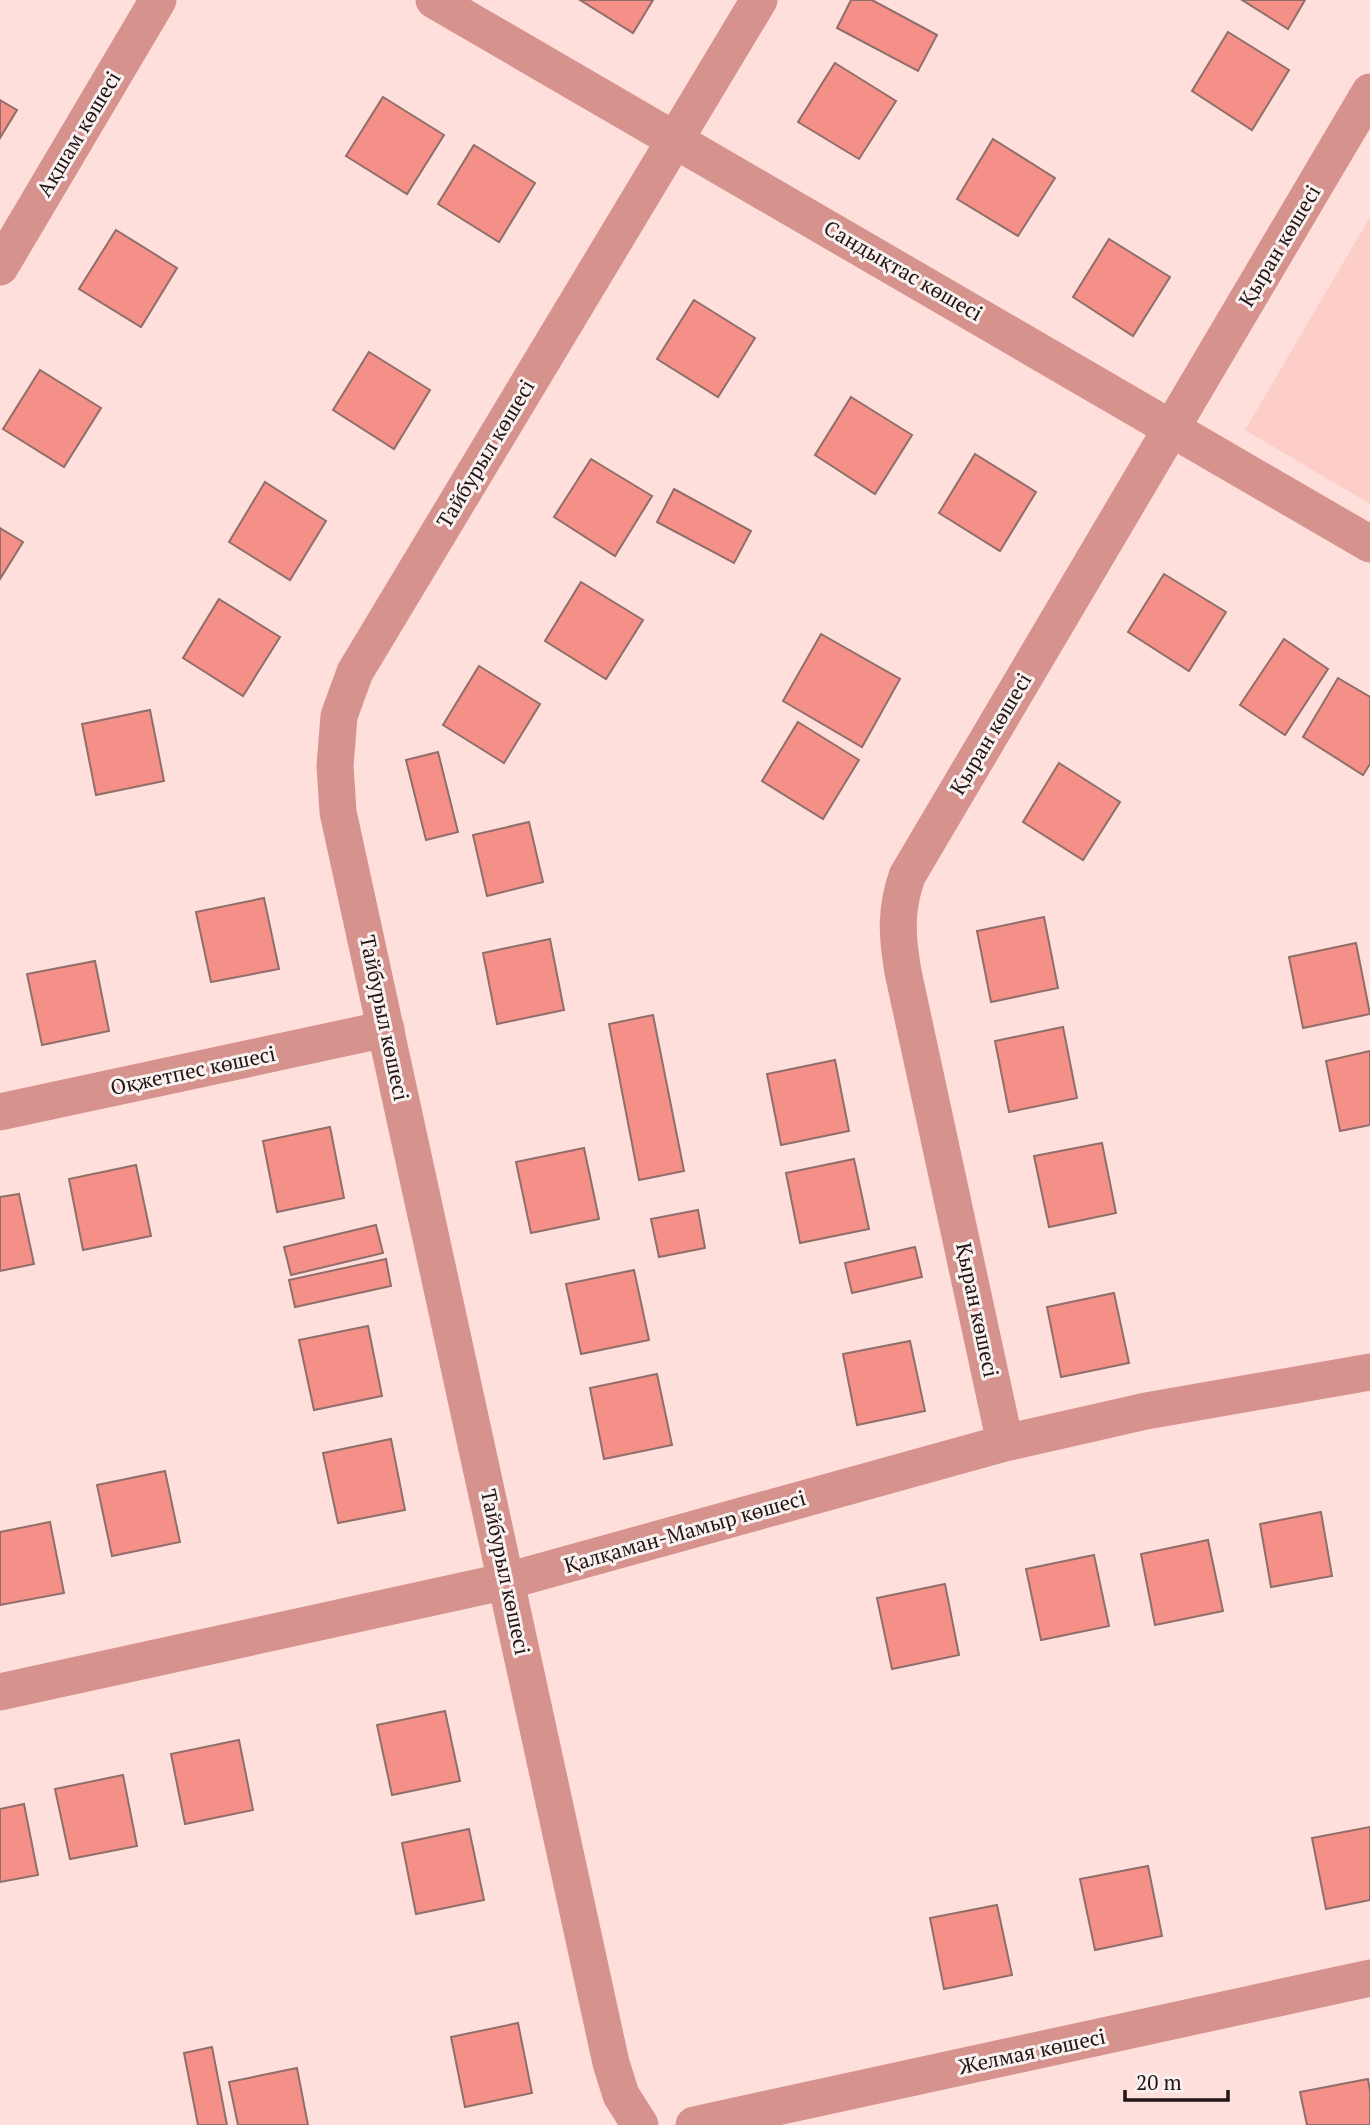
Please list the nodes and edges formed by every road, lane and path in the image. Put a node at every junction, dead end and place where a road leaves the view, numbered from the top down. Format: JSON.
{"nodes":[{"id":1,"x":158,"y":0,"type":"edge"},
{"id":2,"x":434,"y":0,"type":"edge"},
{"id":3,"x":759,"y":0,"type":"edge"},
{"id":4,"x":1370,"y":92,"type":"edge"},
{"id":5,"x":677,"y":140,"type":"junction"},
{"id":6,"x":0,"y":267,"type":"edge"},
{"id":7,"x":1172,"y":428,"type":"junction"},
{"id":8,"x":1370,"y":544,"type":"edge"},
{"id":9,"x":386,"y":1029,"type":"junction"},
{"id":10,"x":0,"y":1112,"type":"edge"},
{"id":11,"x":1370,"y":1372,"type":"edge"},
{"id":12,"x":1005,"y":1443,"type":"junction"},
{"id":13,"x":507,"y":1581,"type":"junction"},
{"id":14,"x":0,"y":1692,"type":"edge"},
{"id":15,"x":1370,"y":1978,"type":"edge"},
{"id":16,"x":640,"y":2125,"type":"edge"},
{"id":17,"x":694,"y":2125,"type":"edge"}],
"edges":[{"from":1,"to":6,"type":"street","name":"Ақшам көшесі"},
{"from":2,"to":5,"type":"street","name":"Сандықтас көшесі"},
{"from":3,"to":5,"type":"street","name":"Тайбурыл көшесі"},
{"from":4,"to":7,"type":"street","name":"Қыран көшесі"},
{"from":5,"to":7,"type":"street","name":"Сандықтас көшесі"},
{"from":5,"to":9,"type":"street","name":"Тайбурыл көшесі"},
{"from":7,"to":8,"type":"street","name":"Сандықтас көшесі"},
{"from":7,"to":12,"type":"street","name":"Қыран көшесі"},
{"from":9,"to":10,"type":"street","name":"Оқжетпес көшесі"},
{"from":9,"to":13,"type":"street","name":"Тайбурыл көшесі"},
{"from":11,"to":12,"type":"street","name":"Қалқаман-Мамыр көшесі"},
{"from":12,"to":13,"type":"street","name":"Қалқаман-Мамыр көшесі"},
{"from":13,"to":14,"type":"street","name":"Қалқаман-Мамыр көшесі"},
{"from":13,"to":16,"type":"street","name":"Тайбурыл көшесі"},
{"from":15,"to":17,"type":"street","name":"Желмая көшесі"}]}
